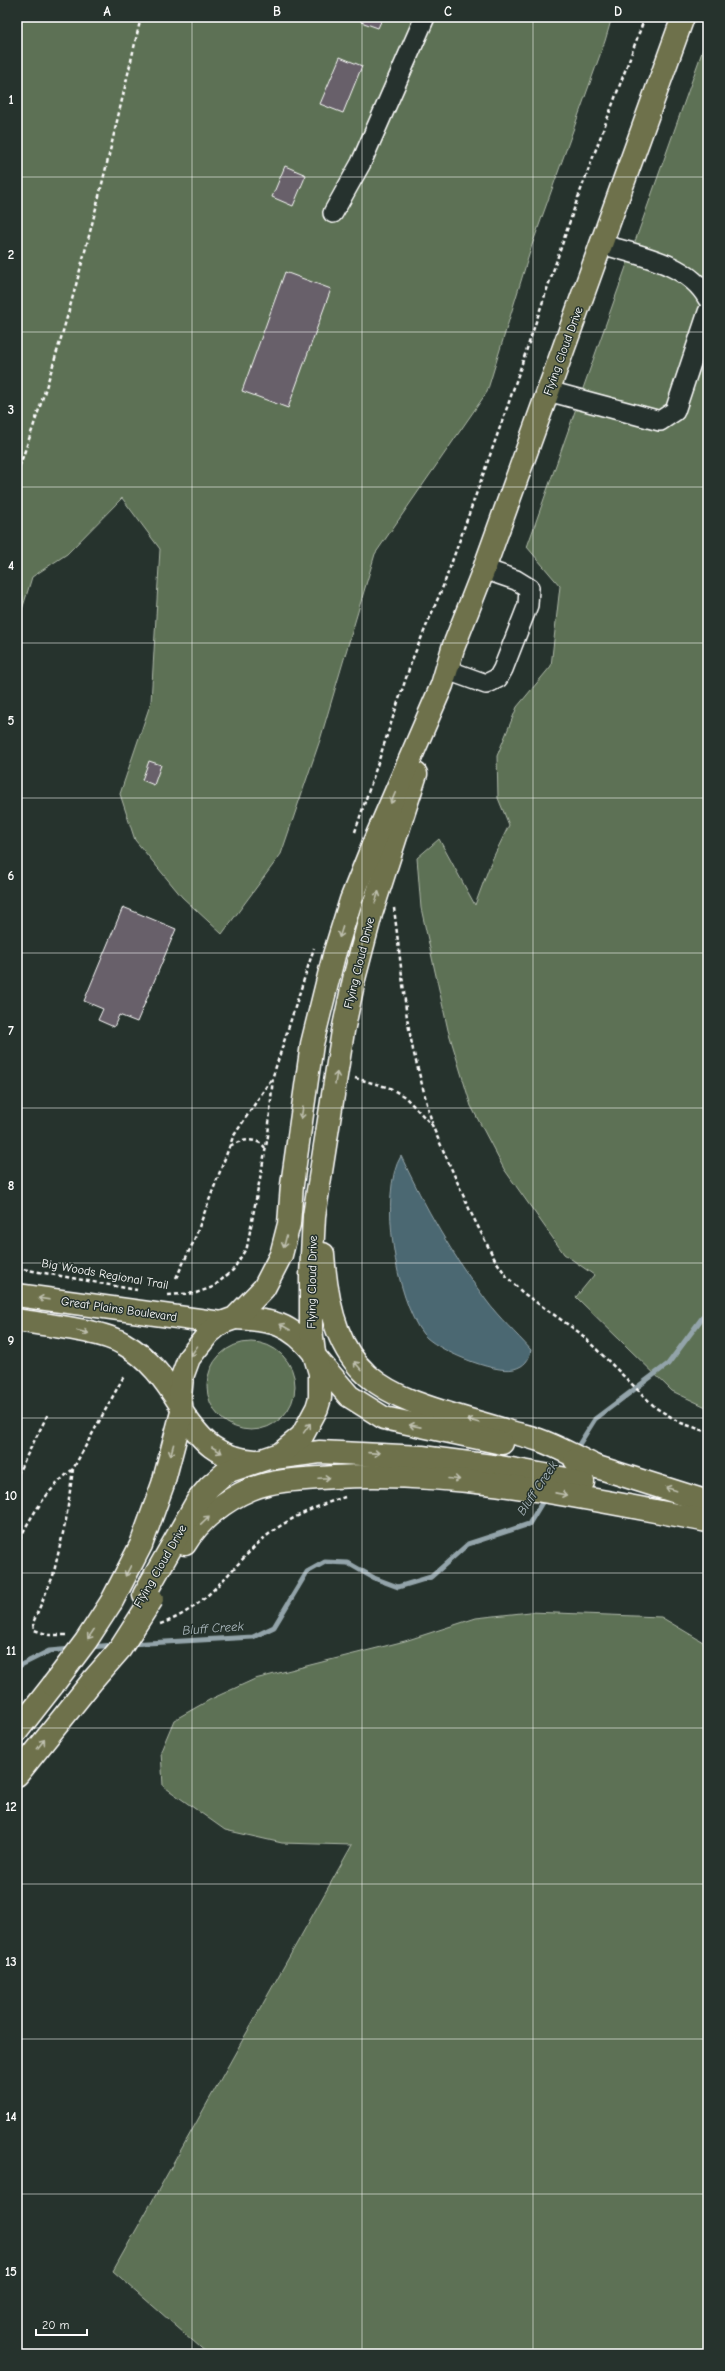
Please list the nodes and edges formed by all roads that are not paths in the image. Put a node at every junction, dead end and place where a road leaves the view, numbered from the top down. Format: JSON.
{"nodes":[{"id":1,"x":425,"y":17,"type":"edge"},
{"id":2,"x":683,"y":17,"type":"edge"},
{"id":3,"x":333,"y":214,"type":"dead end"},
{"id":4,"x":601,"y":244,"type":"junction"},
{"id":5,"x":708,"y":299,"type":"edge"},
{"id":6,"x":708,"y":312,"type":"edge"},
{"id":7,"x":548,"y":391,"type":"junction"},
{"id":8,"x":484,"y":569,"type":"junction"},
{"id":9,"x":445,"y":677,"type":"junction"},
{"id":10,"x":332,"y":1109,"type":"junction"},
{"id":11,"x":17,"y":1295,"type":"edge"},
{"id":12,"x":17,"y":1320,"type":"edge"},
{"id":13,"x":228,"y":1321,"type":"junction"},
{"id":14,"x":316,"y":1356,"type":"junction"},
{"id":15,"x":181,"y":1408,"type":"junction"},
{"id":16,"x":509,"y":1438,"type":"junction"},
{"id":17,"x":261,"y":1460,"type":"junction"},
{"id":18,"x":498,"y":1475,"type":"junction"},
{"id":19,"x":708,"y":1502,"type":"edge"},
{"id":20,"x":708,"y":1521,"type":"edge"},
{"id":21,"x":148,"y":1597,"type":"junction"},
{"id":22,"x":17,"y":1731,"type":"edge"},
{"id":23,"x":17,"y":1775,"type":"edge"}],
"edges":[{"from":1,"to":3,"type":"lane"},
{"from":2,"to":4,"type":"main road","name":"Flying Cloud Drive"},
{"from":4,"to":5,"type":"lane"},
{"from":4,"to":7,"type":"main road","name":"Flying Cloud Drive"},
{"from":6,"to":7,"type":"lane"},
{"from":7,"to":8,"type":"main road","name":"Flying Cloud Drive"},
{"from":8,"to":9,"type":"main road","name":"Flying Cloud Drive"},
{"from":8,"to":9,"type":"lane"},
{"from":10,"to":9,"type":"main road","name":"Flying Cloud Drive","one_way":true},
{"from":9,"to":13,"type":"main road","name":"Flying Cloud Drive","one_way":true},
{"from":10,"to":14,"type":"main road","name":"Flying Cloud Drive"},
{"from":16,"to":10,"type":"main road","one_way":true},
{"from":13,"to":11,"type":"main road","name":"Great Plains Boulevard","one_way":true},
{"from":12,"to":15,"type":"main road","one_way":true},
{"from":14,"to":13,"type":"main road","one_way":true},
{"from":13,"to":15,"type":"main road","name":"Flying Cloud Drive","one_way":true},
{"from":16,"to":14,"type":"main road","one_way":true},
{"from":17,"to":14,"type":"main road","name":"Flying Cloud Drive","one_way":true},
{"from":15,"to":17,"type":"main road","one_way":true},
{"from":15,"to":22,"type":"main road","name":"Flying Cloud Drive","one_way":true,"bridge":true},
{"from":19,"to":16,"type":"main road","one_way":true},
{"from":17,"to":18,"type":"main road","one_way":true},
{"from":17,"to":21,"type":"main road","name":"Flying Cloud Drive"},
{"from":18,"to":20,"type":"main road","one_way":true},
{"from":21,"to":18,"type":"main road","one_way":true},
{"from":23,"to":21,"type":"main road","one_way":true,"bridge":true}]}
